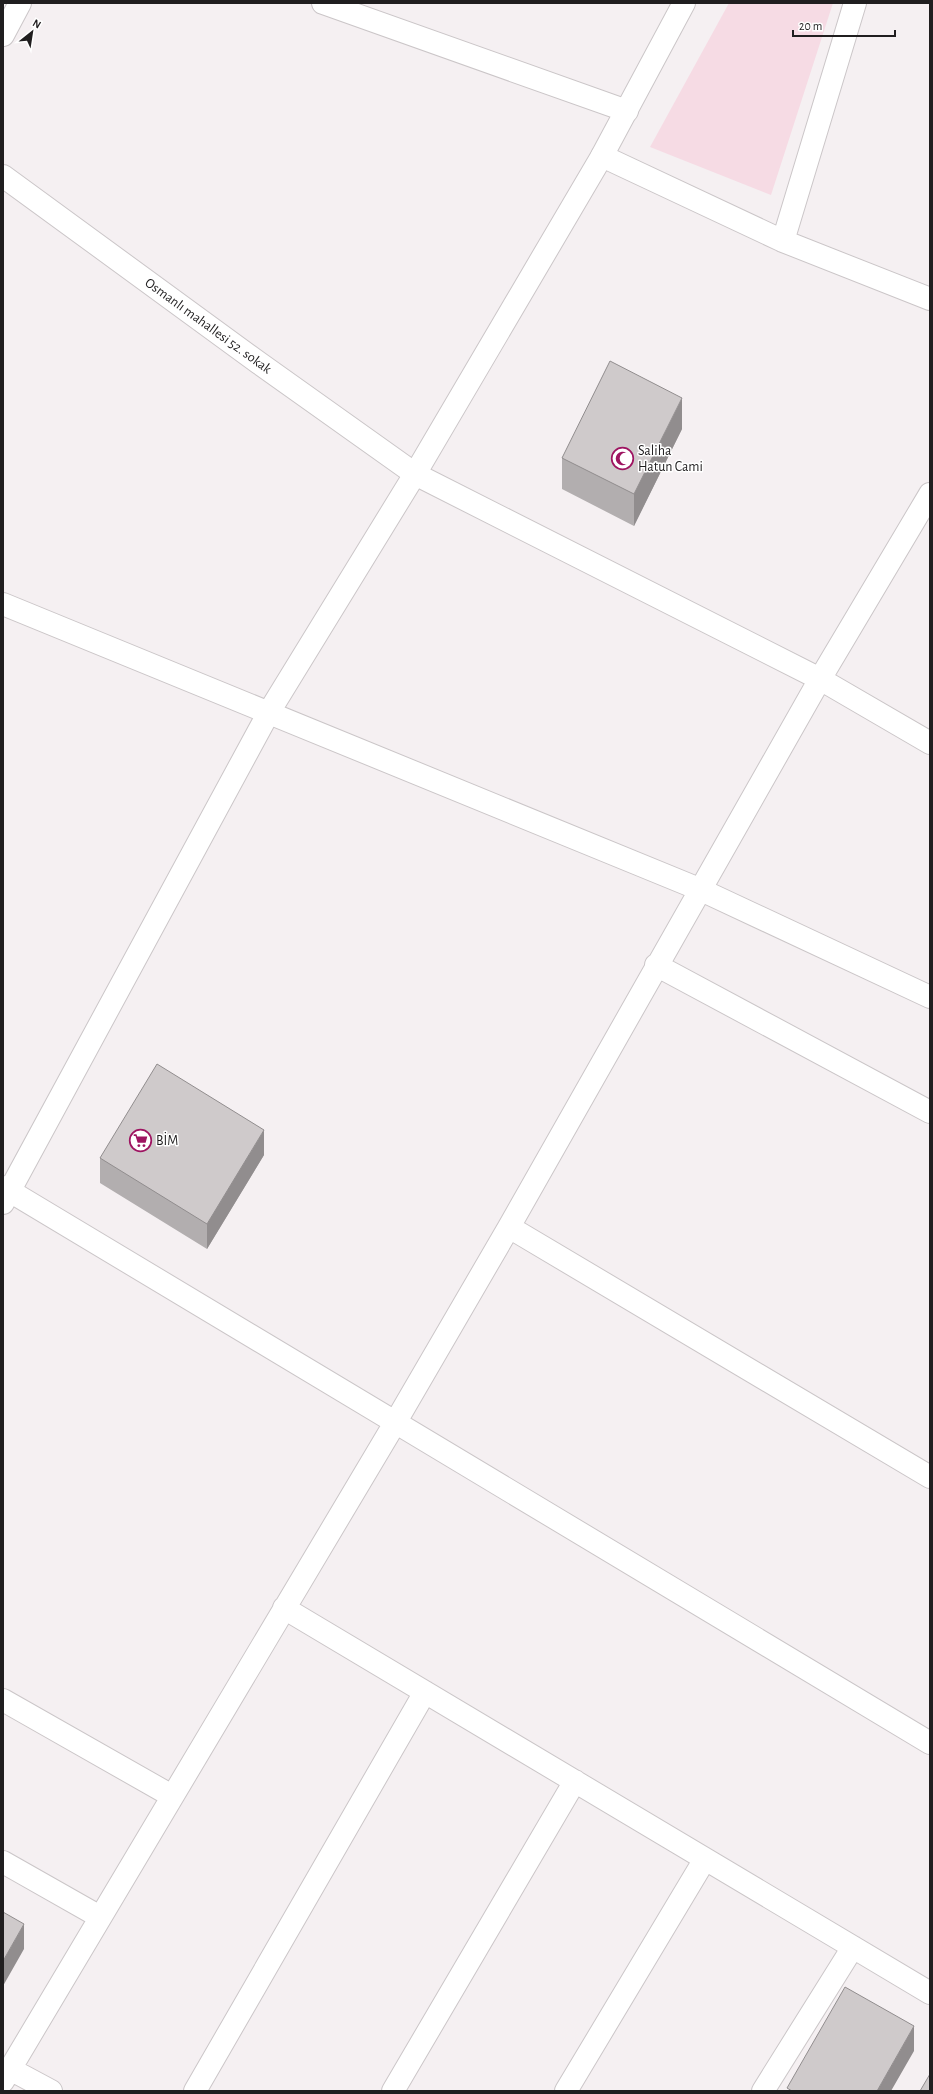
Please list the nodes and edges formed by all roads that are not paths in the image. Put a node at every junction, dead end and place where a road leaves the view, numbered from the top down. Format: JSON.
{"nodes":[{"id":1,"x":20,"y":3,"type":"edge"},
{"id":2,"x":323,"y":3,"type":"edge"},
{"id":3,"x":684,"y":3,"type":"edge"},
{"id":4,"x":855,"y":3,"type":"edge"},
{"id":5,"x":3,"y":35,"type":"edge"},
{"id":6,"x":627,"y":111,"type":"junction"},
{"id":7,"x":602,"y":156,"type":"junction"},
{"id":8,"x":3,"y":176,"type":"edge"},
{"id":9,"x":783,"y":241,"type":"junction"},
{"id":10,"x":930,"y":299,"type":"edge"},
{"id":11,"x":415,"y":474,"type":"junction"},
{"id":12,"x":930,"y":494,"type":"edge"},
{"id":13,"x":3,"y":604,"type":"edge"},
{"id":14,"x":820,"y":679,"type":"junction"},
{"id":15,"x":269,"y":712,"type":"junction"},
{"id":16,"x":930,"y":743,"type":"edge"},
{"id":17,"x":699,"y":889,"type":"junction"},
{"id":18,"x":656,"y":965,"type":"junction"},
{"id":19,"x":930,"y":997,"type":"edge"},
{"id":20,"x":930,"y":1112,"type":"edge"},
{"id":21,"x":5,"y":1194,"type":"edge"},
{"id":22,"x":509,"y":1226,"type":"junction"},
{"id":23,"x":395,"y":1423,"type":"junction"},
{"id":24,"x":930,"y":1477,"type":"edge"},
{"id":25,"x":284,"y":1608,"type":"junction"},
{"id":26,"x":425,"y":1692,"type":"junction"},
{"id":27,"x":3,"y":1700,"type":"edge"},
{"id":28,"x":930,"y":1743,"type":"edge"},
{"id":29,"x":575,"y":1781,"type":"junction"},
{"id":30,"x":172,"y":1796,"type":"junction"},
{"id":31,"x":705,"y":1859,"type":"junction"},
{"id":32,"x":3,"y":1862,"type":"edge"},
{"id":33,"x":100,"y":1917,"type":"junction"},
{"id":34,"x":853,"y":1947,"type":"junction"},
{"id":35,"x":930,"y":1993,"type":"edge"},
{"id":36,"x":7,"y":2075,"type":"edge"},
{"id":37,"x":52,"y":2091,"type":"edge"},
{"id":38,"x":195,"y":2091,"type":"edge"},
{"id":39,"x":392,"y":2091,"type":"edge"},
{"id":40,"x":566,"y":2091,"type":"edge"},
{"id":41,"x":763,"y":2091,"type":"edge"}],
"edges":[{"from":1,"to":5,"type":"street"},
{"from":2,"to":6,"type":"street"},
{"from":3,"to":6,"type":"street"},
{"from":4,"to":9,"type":"street"},
{"from":6,"to":7,"type":"street"},
{"from":7,"to":9,"type":"street"},
{"from":7,"to":11,"type":"street"},
{"from":8,"to":11,"type":"street","name":"Osmanlı mahallesi 52. sokak"},
{"from":9,"to":10,"type":"street"},
{"from":11,"to":14,"type":"street","name":"Osmanlı mahallesi 52. sokak"},
{"from":11,"to":15,"type":"street"},
{"from":12,"to":14,"type":"street"},
{"from":13,"to":15,"type":"street"},
{"from":14,"to":16,"type":"street","name":"Osmanlı mahallesi 52. sokak"},
{"from":14,"to":17,"type":"street"},
{"from":15,"to":17,"type":"street"},
{"from":15,"to":21,"type":"street"},
{"from":17,"to":18,"type":"street"},
{"from":17,"to":19,"type":"street"},
{"from":18,"to":20,"type":"street"},
{"from":18,"to":22,"type":"street"},
{"from":21,"to":23,"type":"street"},
{"from":22,"to":23,"type":"street"},
{"from":22,"to":24,"type":"street"},
{"from":23,"to":25,"type":"street"},
{"from":23,"to":28,"type":"street"},
{"from":25,"to":26,"type":"street"},
{"from":25,"to":30,"type":"street"},
{"from":26,"to":29,"type":"street"},
{"from":26,"to":38,"type":"street"},
{"from":27,"to":30,"type":"street"},
{"from":29,"to":31,"type":"street"},
{"from":29,"to":39,"type":"street"},
{"from":30,"to":33,"type":"street"},
{"from":31,"to":34,"type":"street"},
{"from":31,"to":40,"type":"street"},
{"from":32,"to":33,"type":"street"},
{"from":33,"to":36,"type":"street"},
{"from":34,"to":35,"type":"street"},
{"from":34,"to":41,"type":"street"},
{"from":36,"to":37,"type":"street"}]}
